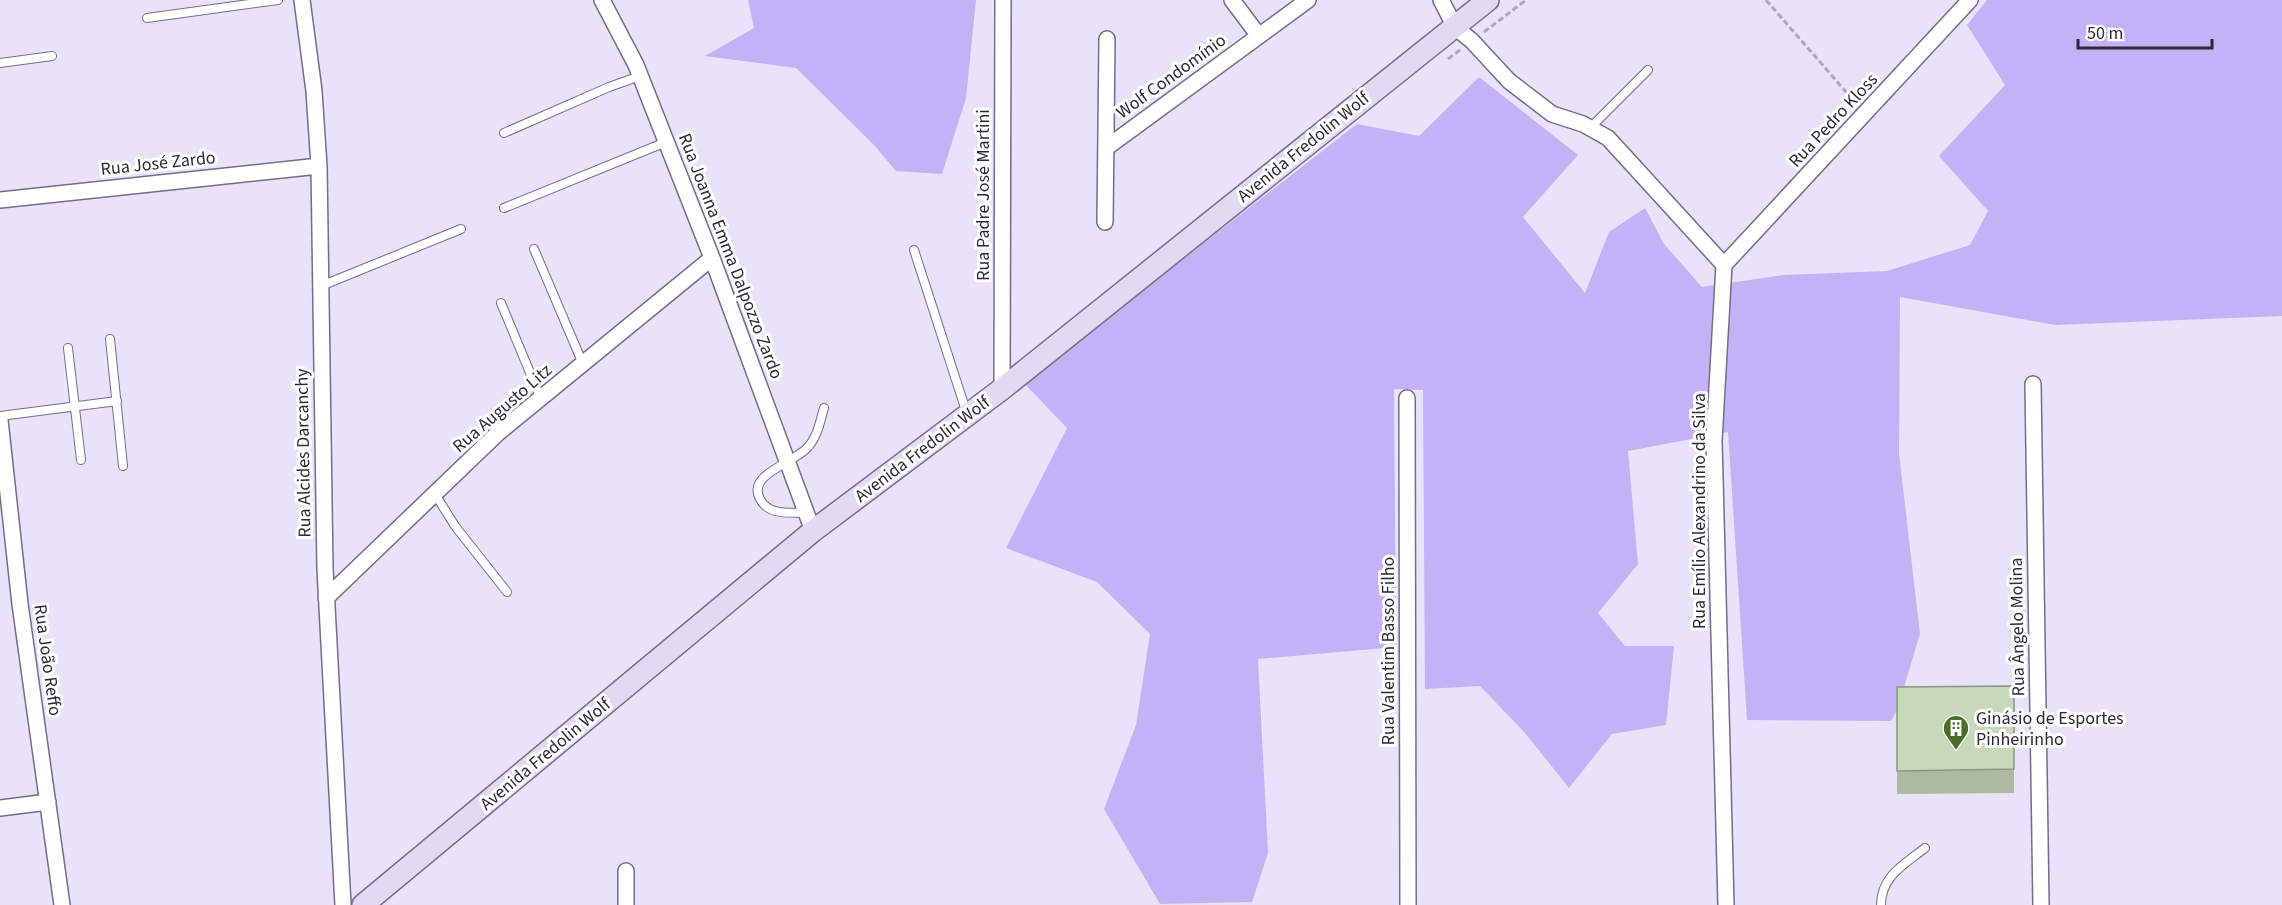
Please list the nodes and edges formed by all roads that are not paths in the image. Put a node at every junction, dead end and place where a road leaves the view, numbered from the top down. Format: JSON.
{"nodes":[{"id":1,"x":278,"y":0,"type":"edge"},
{"id":2,"x":302,"y":0,"type":"edge"},
{"id":3,"x":602,"y":0,"type":"edge"},
{"id":4,"x":1003,"y":0,"type":"edge"},
{"id":5,"x":1232,"y":0,"type":"edge"},
{"id":6,"x":1308,"y":0,"type":"edge"},
{"id":7,"x":1441,"y":0,"type":"edge"},
{"id":8,"x":1488,"y":0,"type":"edge"},
{"id":9,"x":1970,"y":0,"type":"edge"},
{"id":10,"x":147,"y":18,"type":"dead end"},
{"id":11,"x":1455,"y":27,"type":"junction"},
{"id":12,"x":1259,"y":36,"type":"junction"},
{"id":13,"x":1107,"y":39,"type":"dead end"},
{"id":14,"x":52,"y":56,"type":"dead end"},
{"id":15,"x":0,"y":63,"type":"edge"},
{"id":16,"x":1648,"y":70,"type":"dead end"},
{"id":17,"x":640,"y":76,"type":"junction"},
{"id":18,"x":1590,"y":128,"type":"junction"},
{"id":19,"x":504,"y":133,"type":"dead end"},
{"id":20,"x":666,"y":142,"type":"junction"},
{"id":21,"x":1106,"y":148,"type":"junction"},
{"id":22,"x":319,"y":166,"type":"junction"},
{"id":23,"x":0,"y":200,"type":"edge"},
{"id":24,"x":504,"y":208,"type":"dead end"},
{"id":25,"x":1105,"y":222,"type":"dead end"},
{"id":26,"x":462,"y":229,"type":"dead end"},
{"id":27,"x":534,"y":249,"type":"dead end"},
{"id":28,"x":914,"y":250,"type":"dead end"},
{"id":29,"x":712,"y":258,"type":"junction"},
{"id":30,"x":1724,"y":266,"type":"junction"},
{"id":31,"x":320,"y":287,"type":"junction"},
{"id":32,"x":501,"y":303,"type":"dead end"},
{"id":33,"x":110,"y":339,"type":"dead end"},
{"id":34,"x":68,"y":348,"type":"dead end"},
{"id":35,"x":583,"y":364,"type":"junction"},
{"id":36,"x":2033,"y":384,"type":"dead end"},
{"id":37,"x":1002,"y":389,"type":"junction"},
{"id":38,"x":1407,"y":398,"type":"dead end"},
{"id":39,"x":541,"y":399,"type":"junction"},
{"id":40,"x":117,"y":401,"type":"junction"},
{"id":41,"x":74,"y":408,"type":"junction"},
{"id":42,"x":824,"y":408,"type":"dead end"},
{"id":43,"x":968,"y":415,"type":"junction"},
{"id":44,"x":0,"y":418,"type":"edge"},
{"id":45,"x":81,"y":460,"type":"dead end"},
{"id":46,"x":788,"y":463,"type":"junction"},
{"id":47,"x":123,"y":466,"type":"dead end"},
{"id":48,"x":3,"y":482,"type":"edge"},
{"id":49,"x":435,"y":494,"type":"junction"},
{"id":50,"x":809,"y":522,"type":"junction"},
{"id":51,"x":7,"y":550,"type":"edge"},
{"id":52,"x":507,"y":592,"type":"dead end"},
{"id":53,"x":326,"y":598,"type":"junction"},
{"id":54,"x":48,"y":802,"type":"junction"},
{"id":55,"x":0,"y":808,"type":"edge"},
{"id":56,"x":1925,"y":848,"type":"dead end"},
{"id":57,"x":626,"y":871,"type":"dead end"},
{"id":58,"x":62,"y":905,"type":"edge"},
{"id":59,"x":343,"y":905,"type":"edge"},
{"id":60,"x":363,"y":905,"type":"edge"},
{"id":61,"x":626,"y":905,"type":"edge"},
{"id":62,"x":1408,"y":905,"type":"edge"},
{"id":63,"x":1726,"y":905,"type":"edge"},
{"id":64,"x":1881,"y":905,"type":"edge"},
{"id":65,"x":2041,"y":905,"type":"edge"}],
"edges":[{"from":1,"to":10,"type":"lane"},
{"from":2,"to":22,"type":"street","name":"Rua Alcides Darcanchy"},
{"from":3,"to":17,"type":"street","name":"Rua Joanna Emma Dalpozzo Zardo"},
{"from":4,"to":37,"type":"street","name":"Rua Padre José Martini"},
{"from":5,"to":12,"type":"street"},
{"from":6,"to":12,"type":"street","name":"Wolf Condomínio"},
{"from":7,"to":11,"type":"street"},
{"from":8,"to":11,"type":"main road","name":"Avenida Fredolin Wolf"},
{"from":9,"to":30,"type":"street","name":"Rua Pedro Kloss"},
{"from":11,"to":18,"type":"street"},
{"from":11,"to":37,"type":"main road","name":"Avenida Fredolin Wolf"},
{"from":12,"to":21,"type":"street","name":"Wolf Condomínio"},
{"from":13,"to":21,"type":"street","name":"Wolf Condomínio"},
{"from":14,"to":15,"type":"lane"},
{"from":16,"to":18,"type":"lane"},
{"from":17,"to":19,"type":"lane"},
{"from":17,"to":20,"type":"street","name":"Rua Joanna Emma Dalpozzo Zardo"},
{"from":18,"to":30,"type":"street"},
{"from":20,"to":24,"type":"lane"},
{"from":20,"to":29,"type":"street","name":"Rua Joanna Emma Dalpozzo Zardo"},
{"from":21,"to":25,"type":"street","name":"Wolf Condomínio"},
{"from":22,"to":23,"type":"street","name":"Rua José Zardo"},
{"from":22,"to":31,"type":"street","name":"Rua Alcides Darcanchy"},
{"from":26,"to":31,"type":"lane"},
{"from":27,"to":35,"type":"lane"},
{"from":28,"to":43,"type":"lane"},
{"from":29,"to":35,"type":"street","name":"Rua Augusto Litz"},
{"from":29,"to":46,"type":"street","name":"Rua Joanna Emma Dalpozzo Zardo"},
{"from":30,"to":63,"type":"street","name":"Rua Emílio Alexandrino da Silva"},
{"from":31,"to":53,"type":"street","name":"Rua Alcides Darcanchy"},
{"from":32,"to":39,"type":"lane"},
{"from":33,"to":40,"type":"lane"},
{"from":34,"to":41,"type":"lane"},
{"from":35,"to":39,"type":"street","name":"Rua Augusto Litz"},
{"from":36,"to":65,"type":"street","name":"Rua Ângelo Molina"},
{"from":37,"to":43,"type":"main road","name":"Avenida Fredolin Wolf"},
{"from":38,"to":62,"type":"street","name":"Rua Valentim Basso Filho"},
{"from":39,"to":49,"type":"street","name":"Rua Augusto Litz"},
{"from":40,"to":41,"type":"lane"},
{"from":40,"to":47,"type":"lane"},
{"from":41,"to":44,"type":"lane"},
{"from":41,"to":45,"type":"lane"},
{"from":42,"to":46,"type":"lane"},
{"from":43,"to":50,"type":"main road","name":"Avenida Fredolin Wolf"},
{"from":44,"to":48,"type":"street","name":"Rua João Reffo"},
{"from":46,"to":50,"type":"street","name":"Rua Joanna Emma Dalpozzo Zardo"},
{"from":46,"to":50,"type":"lane"},
{"from":48,"to":51,"type":"street","name":"Rua João Reffo"},
{"from":49,"to":52,"type":"lane"},
{"from":49,"to":53,"type":"street","name":"Rua Augusto Litz"},
{"from":50,"to":60,"type":"main road","name":"Avenida Fredolin Wolf"},
{"from":51,"to":54,"type":"street","name":"Rua João Reffo"},
{"from":53,"to":59,"type":"street","name":"Rua Alcides Darcanchy"},
{"from":54,"to":55,"type":"street"},
{"from":54,"to":58,"type":"street","name":"Rua João Reffo"},
{"from":56,"to":64,"type":"lane"},
{"from":57,"to":61,"type":"street"}]}
